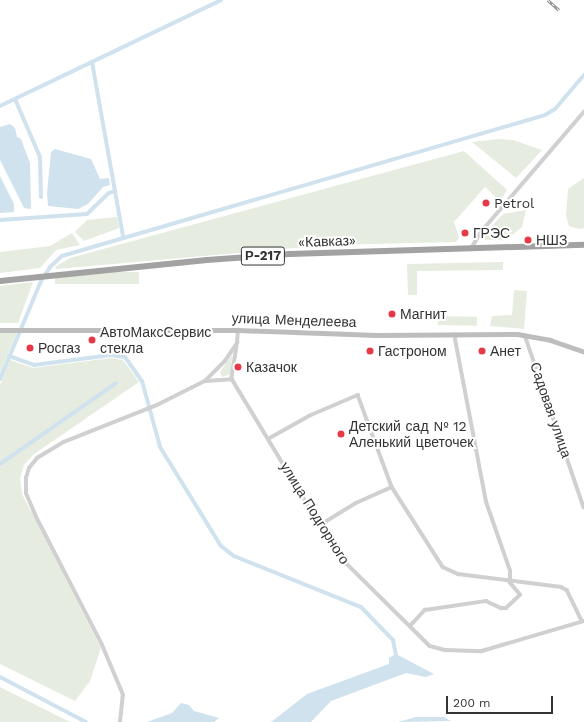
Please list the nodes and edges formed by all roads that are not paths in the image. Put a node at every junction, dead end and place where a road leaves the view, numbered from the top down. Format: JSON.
{"nodes":[{"id":1,"x":584,"y":112,"type":"edge"},
{"id":2,"x":584,"y":245,"type":"edge"},
{"id":3,"x":472,"y":247,"type":"junction"},
{"id":4,"x":0,"y":281,"type":"edge"},
{"id":5,"x":0,"y":330,"type":"edge"},
{"id":6,"x":238,"y":330,"type":"junction"},
{"id":7,"x":454,"y":335,"type":"junction"},
{"id":8,"x":526,"y":335,"type":"junction"},
{"id":9,"x":237,"y":343,"type":"junction"},
{"id":10,"x":584,"y":352,"type":"edge"},
{"id":11,"x":232,"y":379,"type":"junction"},
{"id":12,"x":205,"y":381,"type":"junction"},
{"id":13,"x":268,"y":439,"type":"junction"},
{"id":14,"x":392,"y":487,"type":"junction"},
{"id":15,"x":584,"y":507,"type":"edge"},
{"id":16,"x":320,"y":525,"type":"junction"},
{"id":17,"x":510,"y":579,"type":"junction"},
{"id":18,"x":583,"y":621,"type":"edge"},
{"id":19,"x":410,"y":626,"type":"junction"},
{"id":20,"x":120,"y":722,"type":"edge"}],
"edges":[{"from":1,"to":3,"type":"street"},
{"from":2,"to":3,"type":"highway","name":"«Кавказ»","number":"Р-217"},
{"from":3,"to":4,"type":"highway","name":"«Кавказ»","number":"Р-217"},
{"from":5,"to":6,"type":"main road","name":"улица Менделеева"},
{"from":6,"to":7,"type":"main road","name":"улица Менделеева"},
{"from":6,"to":9,"type":"street"},
{"from":7,"to":8,"type":"main road","name":"улица Менделеева"},
{"from":7,"to":17,"type":"street"},
{"from":8,"to":10,"type":"main road","name":"улица Менделеева"},
{"from":8,"to":15,"type":"street","name":"Садовая улица"},
{"from":9,"to":11,"type":"street"},
{"from":9,"to":12,"type":"street"},
{"from":11,"to":12,"type":"street"},
{"from":11,"to":13,"type":"street","name":"улица Подгорного"},
{"from":12,"to":20,"type":"street"},
{"from":13,"to":14,"type":"street"},
{"from":13,"to":16,"type":"street","name":"улица Подгорного"},
{"from":14,"to":16,"type":"street"},
{"from":14,"to":17,"type":"street"},
{"from":16,"to":19,"type":"street","name":"улица Подгорного"},
{"from":17,"to":18,"type":"street"},
{"from":17,"to":19,"type":"street"},
{"from":18,"to":19,"type":"street","name":"улица Подгорного"}]}
